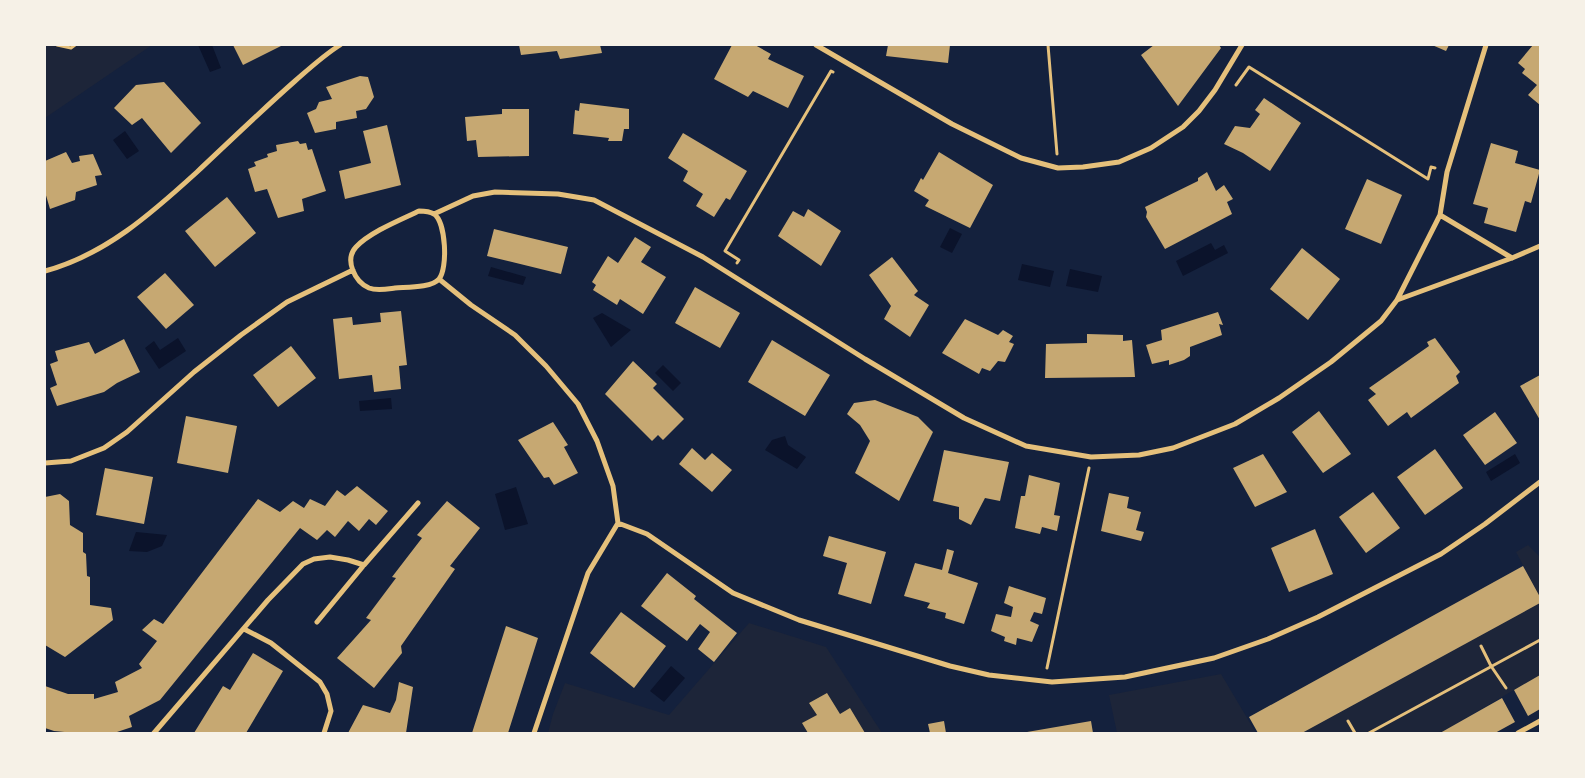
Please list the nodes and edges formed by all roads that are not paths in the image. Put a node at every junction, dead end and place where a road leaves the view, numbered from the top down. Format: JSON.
{"nodes":[{"id":1,"x":340,"y":45,"type":"edge"},
{"id":2,"x":816,"y":45,"type":"edge"},
{"id":3,"x":1242,"y":45,"type":"edge"},
{"id":4,"x":1486,"y":45,"type":"edge"},
{"id":5,"x":434,"y":214,"type":"junction"},
{"id":6,"x":1440,"y":215,"type":"junction"},
{"id":7,"x":1540,"y":246,"type":"edge"},
{"id":8,"x":1512,"y":258,"type":"junction"},
{"id":9,"x":353,"y":270,"type":"junction"},
{"id":10,"x":45,"y":271,"type":"edge"},
{"id":11,"x":439,"y":280,"type":"junction"},
{"id":12,"x":1398,"y":300,"type":"junction"},
{"id":13,"x":45,"y":463,"type":"edge"},
{"id":14,"x":1540,"y":482,"type":"edge"},
{"id":15,"x":418,"y":503,"type":"dead end"},
{"id":16,"x":618,"y":523,"type":"junction"},
{"id":17,"x":364,"y":564,"type":"junction"},
{"id":18,"x":317,"y":622,"type":"dead end"},
{"id":19,"x":244,"y":629,"type":"junction"},
{"id":20,"x":1540,"y":721,"type":"edge"},
{"id":21,"x":154,"y":733,"type":"edge"},
{"id":22,"x":324,"y":733,"type":"edge"},
{"id":23,"x":534,"y":733,"type":"edge"},
{"id":24,"x":1518,"y":733,"type":"edge"}],
"edges":[{"from":1,"to":10,"type":"street"},
{"from":2,"to":3,"type":"street"},
{"from":4,"to":6,"type":"street"},
{"from":5,"to":9,"type":"street"},
{"from":5,"to":11,"type":"street"},
{"from":5,"to":12,"type":"street"},
{"from":6,"to":8,"type":"street"},
{"from":6,"to":12,"type":"street"},
{"from":7,"to":8,"type":"street"},
{"from":8,"to":12,"type":"street"},
{"from":9,"to":11,"type":"street"},
{"from":9,"to":13,"type":"street"},
{"from":11,"to":16,"type":"street"},
{"from":14,"to":16,"type":"street"},
{"from":15,"to":17,"type":"street"},
{"from":16,"to":23,"type":"street"},
{"from":17,"to":18,"type":"street"},
{"from":17,"to":19,"type":"street"},
{"from":19,"to":21,"type":"street"},
{"from":19,"to":22,"type":"street"},
{"from":20,"to":24,"type":"street"}]}
